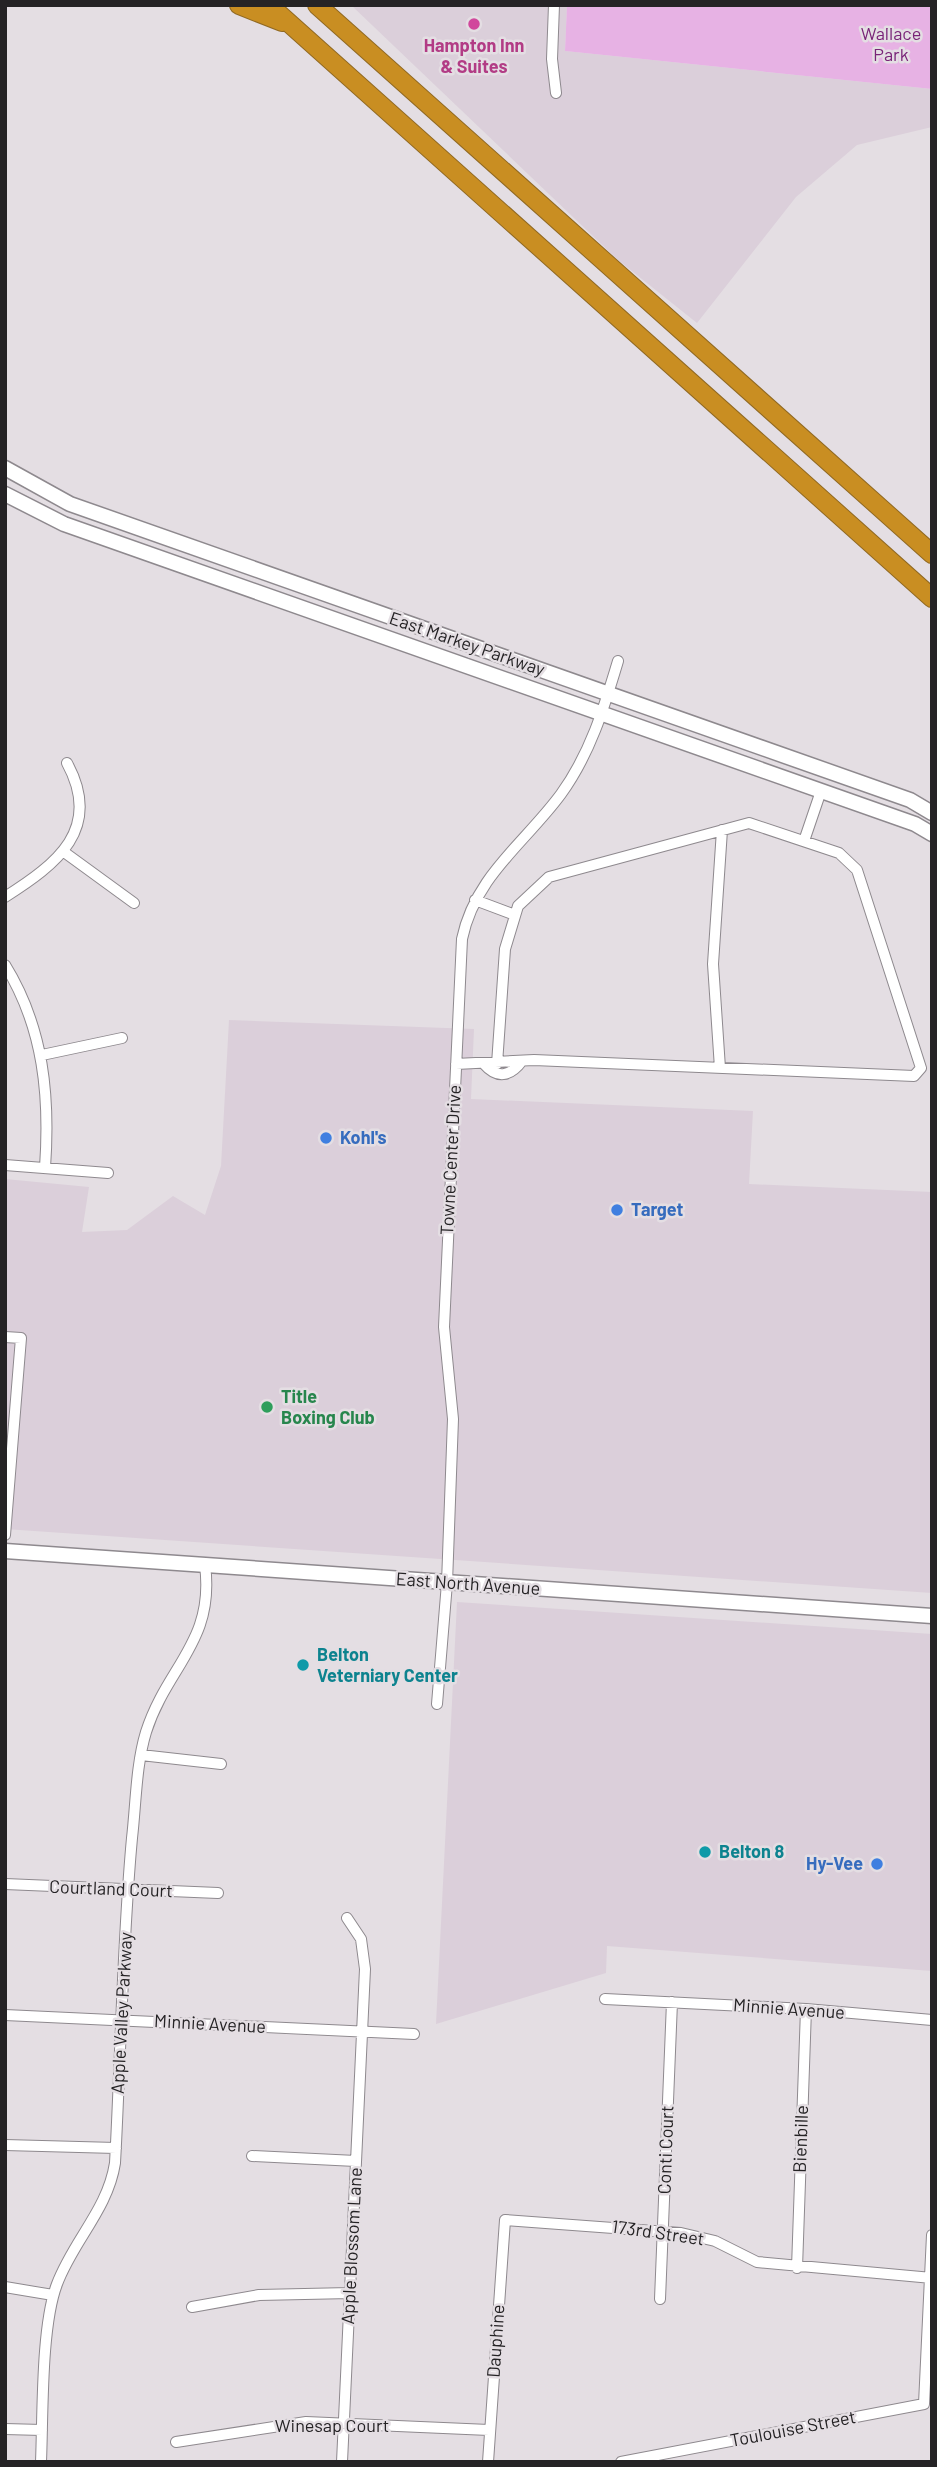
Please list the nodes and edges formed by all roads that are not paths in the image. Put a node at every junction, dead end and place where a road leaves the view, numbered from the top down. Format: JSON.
{"nodes":[{"id":1,"x":239,"y":5,"type":"edge"},
{"id":2,"x":269,"y":5,"type":"edge"},
{"id":3,"x":554,"y":5,"type":"edge"},
{"id":4,"x":317,"y":6,"type":"edge"},
{"id":5,"x":291,"y":25,"type":"junction"},
{"id":6,"x":556,"y":93,"type":"dead end"},
{"id":7,"x":5,"y":468,"type":"edge"},
{"id":8,"x":5,"y":494,"type":"edge"},
{"id":9,"x":932,"y":554,"type":"edge"},
{"id":10,"x":932,"y":598,"type":"edge"},
{"id":11,"x":618,"y":662,"type":"dead end"},
{"id":12,"x":608,"y":694,"type":"junction"},
{"id":13,"x":602,"y":714,"type":"junction"},
{"id":14,"x":67,"y":762,"type":"dead end"},
{"id":15,"x":821,"y":791,"type":"junction"},
{"id":16,"x":932,"y":813,"type":"edge"},
{"id":17,"x":722,"y":830,"type":"junction"},
{"id":18,"x":932,"y":834,"type":"edge"},
{"id":19,"x":804,"y":841,"type":"junction"},
{"id":20,"x":64,"y":852,"type":"junction"},
{"id":21,"x":5,"y":897,"type":"edge"},
{"id":22,"x":475,"y":900,"type":"junction"},
{"id":23,"x":134,"y":902,"type":"dead end"},
{"id":24,"x":515,"y":915,"type":"junction"},
{"id":25,"x":5,"y":965,"type":"edge"},
{"id":26,"x":122,"y":1038,"type":"dead end"},
{"id":27,"x":42,"y":1055,"type":"junction"},
{"id":28,"x":522,"y":1061,"type":"junction"},
{"id":29,"x":456,"y":1064,"type":"junction"},
{"id":30,"x":484,"y":1064,"type":"junction"},
{"id":31,"x":497,"y":1064,"type":"junction"},
{"id":32,"x":720,"y":1068,"type":"junction"},
{"id":33,"x":5,"y":1165,"type":"edge"},
{"id":34,"x":45,"y":1168,"type":"junction"},
{"id":35,"x":108,"y":1173,"type":"dead end"},
{"id":36,"x":5,"y":1337,"type":"edge"},
{"id":37,"x":5,"y":1535,"type":"edge"},
{"id":38,"x":5,"y":1551,"type":"edge"},
{"id":39,"x":205,"y":1565,"type":"junction"},
{"id":40,"x":447,"y":1583,"type":"junction"},
{"id":41,"x":932,"y":1616,"type":"edge"},
{"id":42,"x":437,"y":1704,"type":"dead end"},
{"id":43,"x":141,"y":1755,"type":"junction"},
{"id":44,"x":221,"y":1764,"type":"dead end"},
{"id":45,"x":5,"y":1884,"type":"edge"},
{"id":46,"x":127,"y":1889,"type":"junction"},
{"id":47,"x":218,"y":1893,"type":"dead end"},
{"id":48,"x":347,"y":1918,"type":"dead end"},
{"id":49,"x":605,"y":1998,"type":"dead end"},
{"id":50,"x":672,"y":2002,"type":"junction"},
{"id":51,"x":806,"y":2009,"type":"junction"},
{"id":52,"x":5,"y":2015,"type":"edge"},
{"id":53,"x":121,"y":2019,"type":"junction"},
{"id":54,"x":932,"y":2020,"type":"edge"},
{"id":55,"x":363,"y":2031,"type":"junction"},
{"id":56,"x":415,"y":2034,"type":"dead end"},
{"id":57,"x":5,"y":2145,"type":"edge"},
{"id":58,"x":116,"y":2148,"type":"junction"},
{"id":59,"x":252,"y":2156,"type":"dead end"},
{"id":60,"x":356,"y":2161,"type":"junction"},
{"id":61,"x":506,"y":2220,"type":"joint"},
{"id":62,"x":663,"y":2230,"type":"junction"},
{"id":63,"x":932,"y":2235,"type":"edge"},
{"id":64,"x":797,"y":2268,"type":"junction"},
{"id":65,"x":931,"y":2278,"type":"edge"},
{"id":66,"x":5,"y":2287,"type":"edge"},
{"id":67,"x":350,"y":2293,"type":"junction"},
{"id":68,"x":53,"y":2295,"type":"junction"},
{"id":69,"x":660,"y":2299,"type":"dead end"},
{"id":70,"x":192,"y":2307,"type":"dead end"},
{"id":71,"x":344,"y":2423,"type":"junction"},
{"id":72,"x":5,"y":2429,"type":"edge"},
{"id":73,"x":42,"y":2430,"type":"junction"},
{"id":74,"x":489,"y":2430,"type":"junction"},
{"id":75,"x":176,"y":2442,"type":"dead end"},
{"id":76,"x":41,"y":2462,"type":"edge"},
{"id":77,"x":342,"y":2462,"type":"edge"},
{"id":78,"x":488,"y":2462,"type":"edge"},
{"id":79,"x":621,"y":2462,"type":"edge"}],
"edges":[{"from":1,"to":5,"type":"highway"},
{"from":2,"to":5,"type":"highway"},
{"from":3,"to":6,"type":"street"},
{"from":4,"to":9,"type":"highway"},
{"from":5,"to":10,"type":"highway"},
{"from":7,"to":12,"type":"street","name":"East Markey Parkway"},
{"from":8,"to":13,"type":"street","name":"East Markey Parkway"},
{"from":11,"to":12,"type":"street","name":"Towne Center Drive"},
{"from":12,"to":13,"type":"street","name":"Towne Center Drive"},
{"from":12,"to":16,"type":"street","name":"East Markey Parkway"},
{"from":13,"to":15,"type":"street","name":"East Markey Parkway"},
{"from":13,"to":22,"type":"street","name":"Towne Center Drive"},
{"from":14,"to":20,"type":"street"},
{"from":15,"to":18,"type":"street","name":"East Markey Parkway"},
{"from":15,"to":19,"type":"street"},
{"from":17,"to":19,"type":"street"},
{"from":17,"to":24,"type":"street"},
{"from":17,"to":32,"type":"street"},
{"from":19,"to":32,"type":"street"},
{"from":20,"to":21,"type":"street"},
{"from":20,"to":23,"type":"street"},
{"from":22,"to":24,"type":"street"},
{"from":22,"to":29,"type":"street","name":"Towne Center Drive"},
{"from":24,"to":31,"type":"street"},
{"from":25,"to":27,"type":"street"},
{"from":26,"to":27,"type":"street"},
{"from":27,"to":34,"type":"street"},
{"from":28,"to":30,"type":"street"},
{"from":28,"to":31,"type":"street"},
{"from":28,"to":32,"type":"street"},
{"from":29,"to":30,"type":"street"},
{"from":29,"to":40,"type":"street","name":"Towne Center Drive"},
{"from":30,"to":31,"type":"street"},
{"from":33,"to":34,"type":"street"},
{"from":34,"to":35,"type":"street"},
{"from":36,"to":37,"type":"street"},
{"from":38,"to":39,"type":"street","name":"East North Avenue"},
{"from":39,"to":40,"type":"street","name":"East North Avenue"},
{"from":39,"to":43,"type":"street","name":"Apple Valley Parkway"},
{"from":40,"to":41,"type":"street","name":"East North Avenue"},
{"from":40,"to":42,"type":"street","name":"Towne Center Drive"},
{"from":43,"to":44,"type":"street"},
{"from":43,"to":46,"type":"street","name":"Apple Valley Parkway"},
{"from":45,"to":46,"type":"street","name":"Courtland Court"},
{"from":46,"to":47,"type":"street","name":"Courtland Court"},
{"from":46,"to":53,"type":"street","name":"Apple Valley Parkway"},
{"from":48,"to":55,"type":"street","name":"Apple Blossom Lane"},
{"from":49,"to":50,"type":"street","name":"Minnie Avenue"},
{"from":50,"to":51,"type":"street","name":"Minnie Avenue"},
{"from":50,"to":62,"type":"street","name":"Conti Court"},
{"from":51,"to":54,"type":"street","name":"Minnie Avenue"},
{"from":51,"to":64,"type":"street","name":"Bienbille"},
{"from":52,"to":53,"type":"street","name":"Minnie Avenue"},
{"from":53,"to":55,"type":"street","name":"Minnie Avenue"},
{"from":53,"to":58,"type":"street","name":"Apple Valley Parkway"},
{"from":55,"to":56,"type":"street","name":"Minnie Avenue"},
{"from":55,"to":60,"type":"street","name":"Apple Blossom Lane"},
{"from":57,"to":58,"type":"street"},
{"from":58,"to":68,"type":"street","name":"Apple Valley Parkway"},
{"from":59,"to":60,"type":"street"},
{"from":60,"to":67,"type":"street","name":"Apple Blossom Lane"},
{"from":61,"to":62,"type":"street","name":"173rd Street"},
{"from":61,"to":74,"type":"street","name":"Dauphine"},
{"from":62,"to":64,"type":"street","name":"173rd Street"},
{"from":62,"to":69,"type":"street","name":"Conti Court"},
{"from":63,"to":65,"type":"street"},
{"from":64,"to":65,"type":"street","name":"173rd Street"},
{"from":65,"to":79,"type":"street","name":"Toulouise Street"},
{"from":66,"to":68,"type":"street"},
{"from":67,"to":70,"type":"street"},
{"from":67,"to":71,"type":"street","name":"Apple Blossom Lane"},
{"from":68,"to":73,"type":"street","name":"Apple Valley Parkway"},
{"from":71,"to":74,"type":"street","name":"Winesap Court"},
{"from":71,"to":75,"type":"street","name":"Winesap Court"},
{"from":71,"to":77,"type":"street","name":"Apple Blossom Lane"},
{"from":72,"to":73,"type":"street"},
{"from":73,"to":76,"type":"street","name":"Apple Valley Parkway"},
{"from":74,"to":78,"type":"street","name":"Dauphine"}]}
